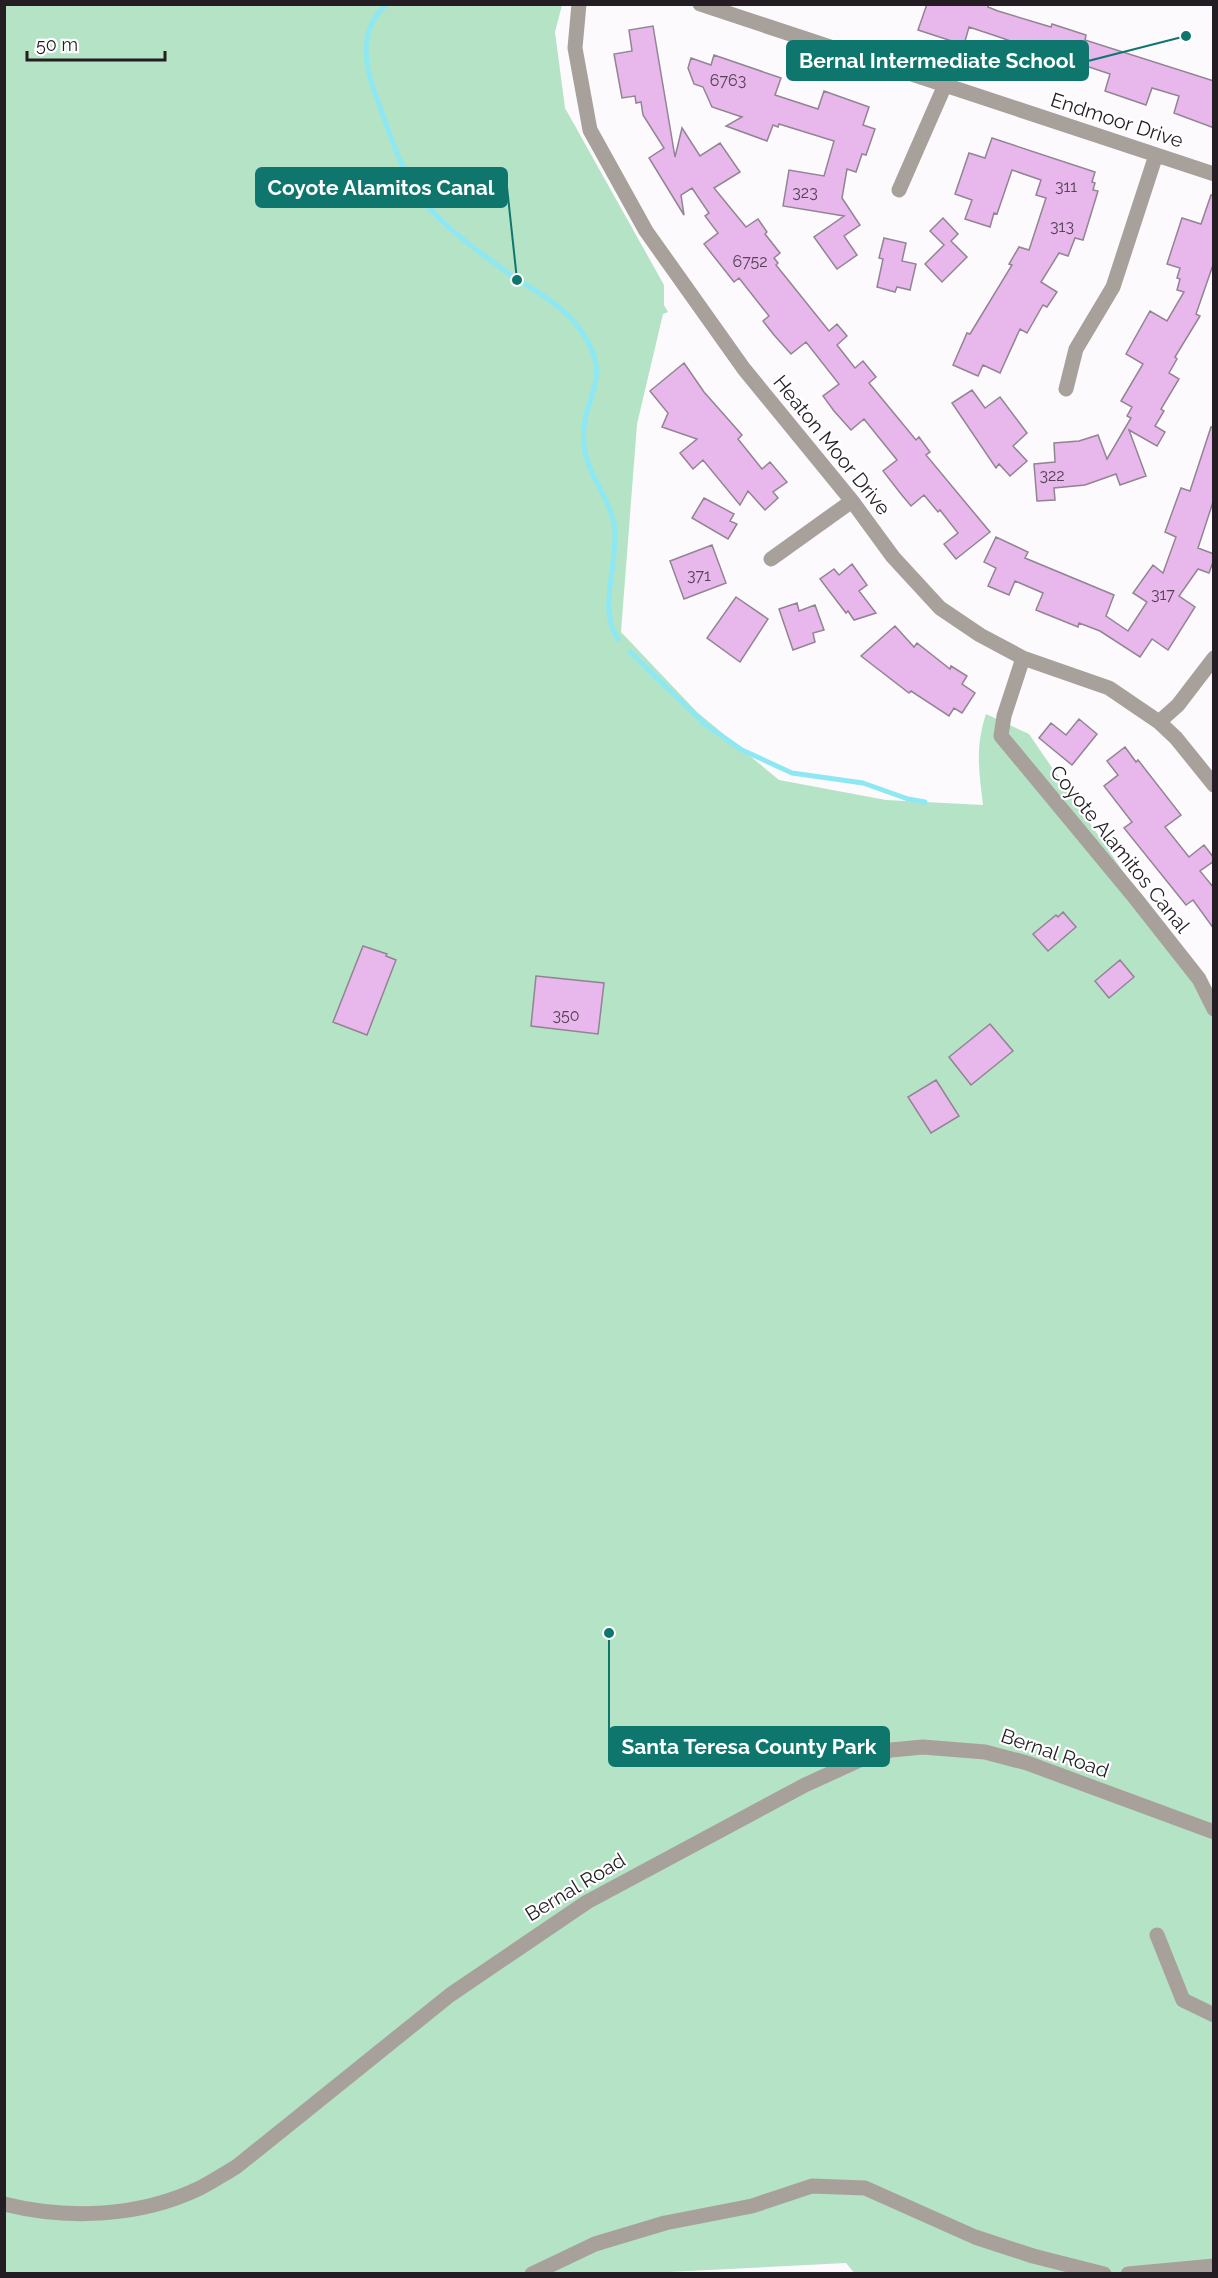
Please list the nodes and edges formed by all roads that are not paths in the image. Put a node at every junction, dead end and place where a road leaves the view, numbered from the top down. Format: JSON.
{"nodes":[{"id":1,"x":579,"y":4,"type":"edge"},
{"id":2,"x":700,"y":4,"type":"edge"},
{"id":3,"x":945,"y":85,"type":"junction"},
{"id":4,"x":1156,"y":155,"type":"junction"},
{"id":5,"x":1214,"y":174,"type":"edge"},
{"id":6,"x":899,"y":190,"type":"dead end"},
{"id":7,"x":1066,"y":389,"type":"dead end"},
{"id":8,"x":852,"y":501,"type":"junction"},
{"id":9,"x":771,"y":559,"type":"dead end"},
{"id":10,"x":1023,"y":658,"type":"junction"},
{"id":11,"x":1214,"y":658,"type":"edge"},
{"id":12,"x":1159,"y":722,"type":"junction"},
{"id":13,"x":1214,"y":785,"type":"edge"},
{"id":14,"x":1214,"y":1010,"type":"edge"},
{"id":15,"x":1214,"y":1832,"type":"edge"},
{"id":16,"x":1156,"y":1935,"type":"dead end"},
{"id":17,"x":1214,"y":2015,"type":"edge"},
{"id":18,"x":4,"y":2204,"type":"edge"},
{"id":19,"x":1214,"y":2266,"type":"edge"},
{"id":20,"x":532,"y":2274,"type":"edge"},
{"id":21,"x":1104,"y":2274,"type":"edge"},
{"id":22,"x":1128,"y":2274,"type":"edge"}],
"edges":[{"from":1,"to":8,"type":"street","name":"Heaton Moor Drive"},
{"from":2,"to":3,"type":"street","name":"Endmoor Drive"},
{"from":3,"to":4,"type":"street","name":"Endmoor Drive"},
{"from":3,"to":6,"type":"street"},
{"from":4,"to":5,"type":"street","name":"Endmoor Drive"},
{"from":4,"to":7,"type":"street"},
{"from":8,"to":9,"type":"street"},
{"from":8,"to":10,"type":"street","name":"Heaton Moor Drive"},
{"from":10,"to":12,"type":"street","name":"Heaton Moor Drive"},
{"from":10,"to":14,"type":"street","name":"Coyote Alamitos Canal"},
{"from":11,"to":12,"type":"street"},
{"from":12,"to":13,"type":"street","name":"Heaton Moor Drive"},
{"from":15,"to":18,"type":"street","name":"Bernal Road"},
{"from":16,"to":17,"type":"street"},
{"from":19,"to":22,"type":"street"},
{"from":20,"to":21,"type":"street"}]}
